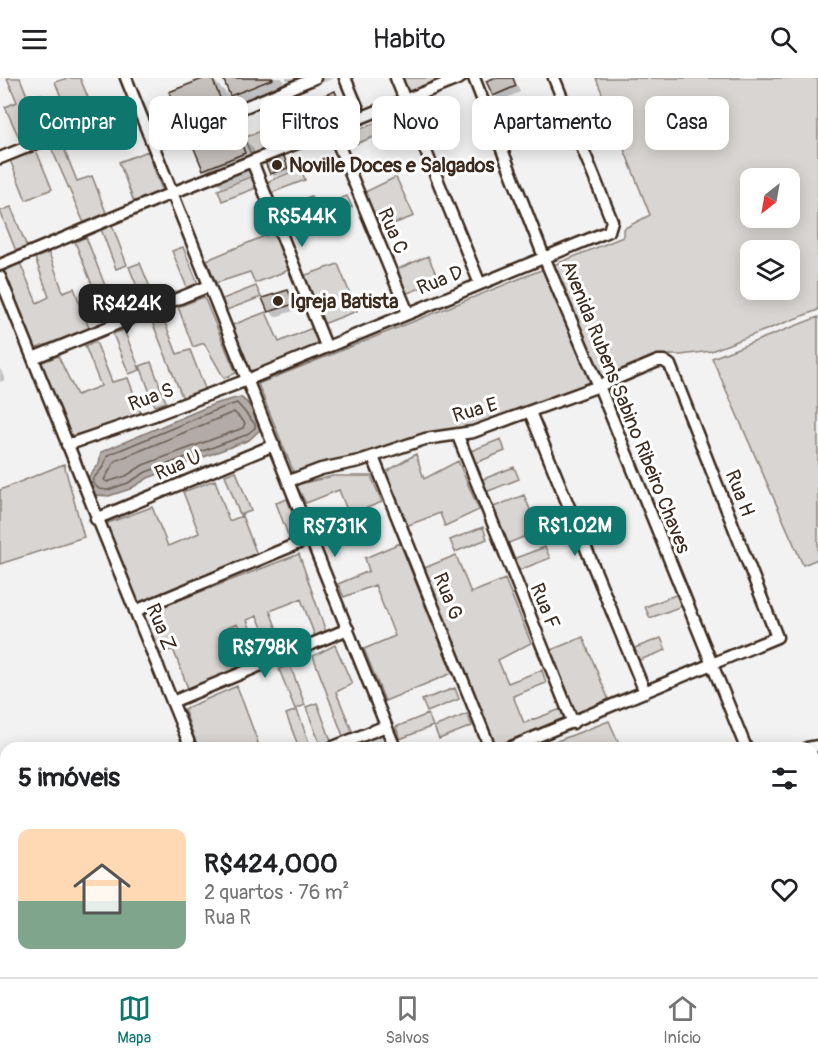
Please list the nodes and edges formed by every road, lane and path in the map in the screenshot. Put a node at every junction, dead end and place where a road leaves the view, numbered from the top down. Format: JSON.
{"nodes":[{"id":1,"x":126,"y":78,"type":"edge"},
{"id":2,"x":315,"y":78,"type":"edge"},
{"id":3,"x":345,"y":78,"type":"edge"},
{"id":4,"x":396,"y":78,"type":"edge"},
{"id":5,"x":460,"y":78,"type":"edge"},
{"id":6,"x":474,"y":78,"type":"edge"},
{"id":7,"x":554,"y":78,"type":"edge"},
{"id":8,"x":134,"y":96,"type":"edge"},
{"id":9,"x":353,"y":96,"type":"edge"},
{"id":10,"x":403,"y":96,"type":"edge"},
{"id":11,"x":415,"y":96,"type":"edge"},
{"id":12,"x":137,"y":105,"type":"edge"},
{"id":13,"x":248,"y":106,"type":"edge"},
{"id":14,"x":149,"y":135,"type":"edge"},
{"id":15,"x":19,"y":150,"type":"edge"},
{"id":16,"x":155,"y":150,"type":"edge"},
{"id":17,"x":280,"y":150,"type":"edge"},
{"id":18,"x":341,"y":150,"type":"edge"},
{"id":19,"x":425,"y":150,"type":"edge"},
{"id":20,"x":0,"y":158,"type":"edge"},
{"id":21,"x":252,"y":161,"type":"junction"},
{"id":22,"x":172,"y":193,"type":"junction"},
{"id":23,"x":544,"y":257,"type":"junction"},
{"id":24,"x":0,"y":265,"type":"edge"},
{"id":25,"x":0,"y":277,"type":"edge"},
{"id":26,"x":480,"y":284,"type":"junction"},
{"id":27,"x":209,"y":286,"type":"junction"},
{"id":28,"x":408,"y":313,"type":"junction"},
{"id":29,"x":326,"y":346,"type":"junction"},
{"id":30,"x":33,"y":358,"type":"junction"},
{"id":31,"x":667,"y":363,"type":"joint"},
{"id":32,"x":247,"y":380,"type":"junction"},
{"id":33,"x":599,"y":386,"type":"junction"},
{"id":34,"x":530,"y":412,"type":"junction"},
{"id":35,"x":458,"y":436,"type":"junction"},
{"id":36,"x":68,"y":445,"type":"junction"},
{"id":37,"x":274,"y":445,"type":"junction"},
{"id":38,"x":373,"y":457,"type":"junction"},
{"id":39,"x":289,"y":481,"type":"junction"},
{"id":40,"x":95,"y":515,"type":"junction"},
{"id":41,"x":311,"y":538,"type":"junction"},
{"id":42,"x":135,"y":611,"type":"junction"},
{"id":43,"x":348,"y":629,"type":"junction"},
{"id":44,"x":711,"y":665,"type":"junction"},
{"id":45,"x":645,"y":692,"type":"junction"},
{"id":46,"x":172,"y":702,"type":"junction"},
{"id":47,"x":573,"y":723,"type":"junction"},
{"id":48,"x":386,"y":726,"type":"junction"},
{"id":49,"x":189,"y":742,"type":"edge"},
{"id":50,"x":346,"y":742,"type":"edge"},
{"id":51,"x":393,"y":742,"type":"edge"},
{"id":52,"x":488,"y":742,"type":"edge"},
{"id":53,"x":524,"y":742,"type":"edge"},
{"id":54,"x":743,"y":742,"type":"edge"}],
"edges":[{"from":1,"to":8,"type":"street"},
{"from":2,"to":13,"type":"street"},
{"from":3,"to":9,"type":"street"},
{"from":4,"to":10,"type":"street"},
{"from":5,"to":11,"type":"street"},
{"from":6,"to":23,"type":"street","name":"Avenida Rubens Sabino Ribeiro Chaves"},
{"from":7,"to":23,"type":"street","name":"Rua D"},
{"from":12,"to":14,"type":"street"},
{"from":15,"to":20,"type":"street"},
{"from":16,"to":22,"type":"street"},
{"from":17,"to":21,"type":"street"},
{"from":18,"to":28,"type":"street","name":"Rua C"},
{"from":19,"to":26,"type":"street"},
{"from":21,"to":22,"type":"street"},
{"from":21,"to":29,"type":"street"},
{"from":22,"to":24,"type":"street"},
{"from":22,"to":27,"type":"street"},
{"from":23,"to":26,"type":"street","name":"Rua D"},
{"from":23,"to":33,"type":"street","name":"Avenida Rubens Sabino Ribeiro Chaves"},
{"from":25,"to":30,"type":"street","name":"Rua Z"},
{"from":26,"to":28,"type":"street","name":"Rua D"},
{"from":27,"to":30,"type":"street"},
{"from":27,"to":32,"type":"street"},
{"from":28,"to":29,"type":"street","name":"Rua D"},
{"from":29,"to":32,"type":"street","name":"Rua D"},
{"from":30,"to":36,"type":"street","name":"Rua Z"},
{"from":31,"to":33,"type":"street","name":"Rua E"},
{"from":31,"to":44,"type":"street","name":"Rua H"},
{"from":32,"to":36,"type":"street","name":"Rua S"},
{"from":32,"to":37,"type":"street"},
{"from":33,"to":34,"type":"street","name":"Rua E"},
{"from":33,"to":44,"type":"street","name":"Avenida Rubens Sabino Ribeiro Chaves"},
{"from":34,"to":35,"type":"street","name":"Rua E"},
{"from":34,"to":45,"type":"street"},
{"from":35,"to":38,"type":"street","name":"Rua E"},
{"from":35,"to":47,"type":"street","name":"Rua F"},
{"from":36,"to":40,"type":"street","name":"Rua Z"},
{"from":37,"to":39,"type":"street"},
{"from":37,"to":40,"type":"street","name":"Rua U"},
{"from":38,"to":39,"type":"street","name":"Rua E"},
{"from":38,"to":52,"type":"street","name":"Rua G"},
{"from":39,"to":41,"type":"street"},
{"from":40,"to":42,"type":"street","name":"Rua Z"},
{"from":41,"to":42,"type":"street"},
{"from":41,"to":43,"type":"street"},
{"from":42,"to":46,"type":"street","name":"Rua Z"},
{"from":43,"to":46,"type":"street"},
{"from":43,"to":48,"type":"street"},
{"from":44,"to":45,"type":"street"},
{"from":44,"to":54,"type":"street","name":"Avenida Rubens Sabino Ribeiro Chaves"},
{"from":45,"to":47,"type":"street"},
{"from":46,"to":49,"type":"street","name":"Rua Z"},
{"from":47,"to":53,"type":"street"},
{"from":48,"to":50,"type":"street"},
{"from":48,"to":51,"type":"street"}]}
